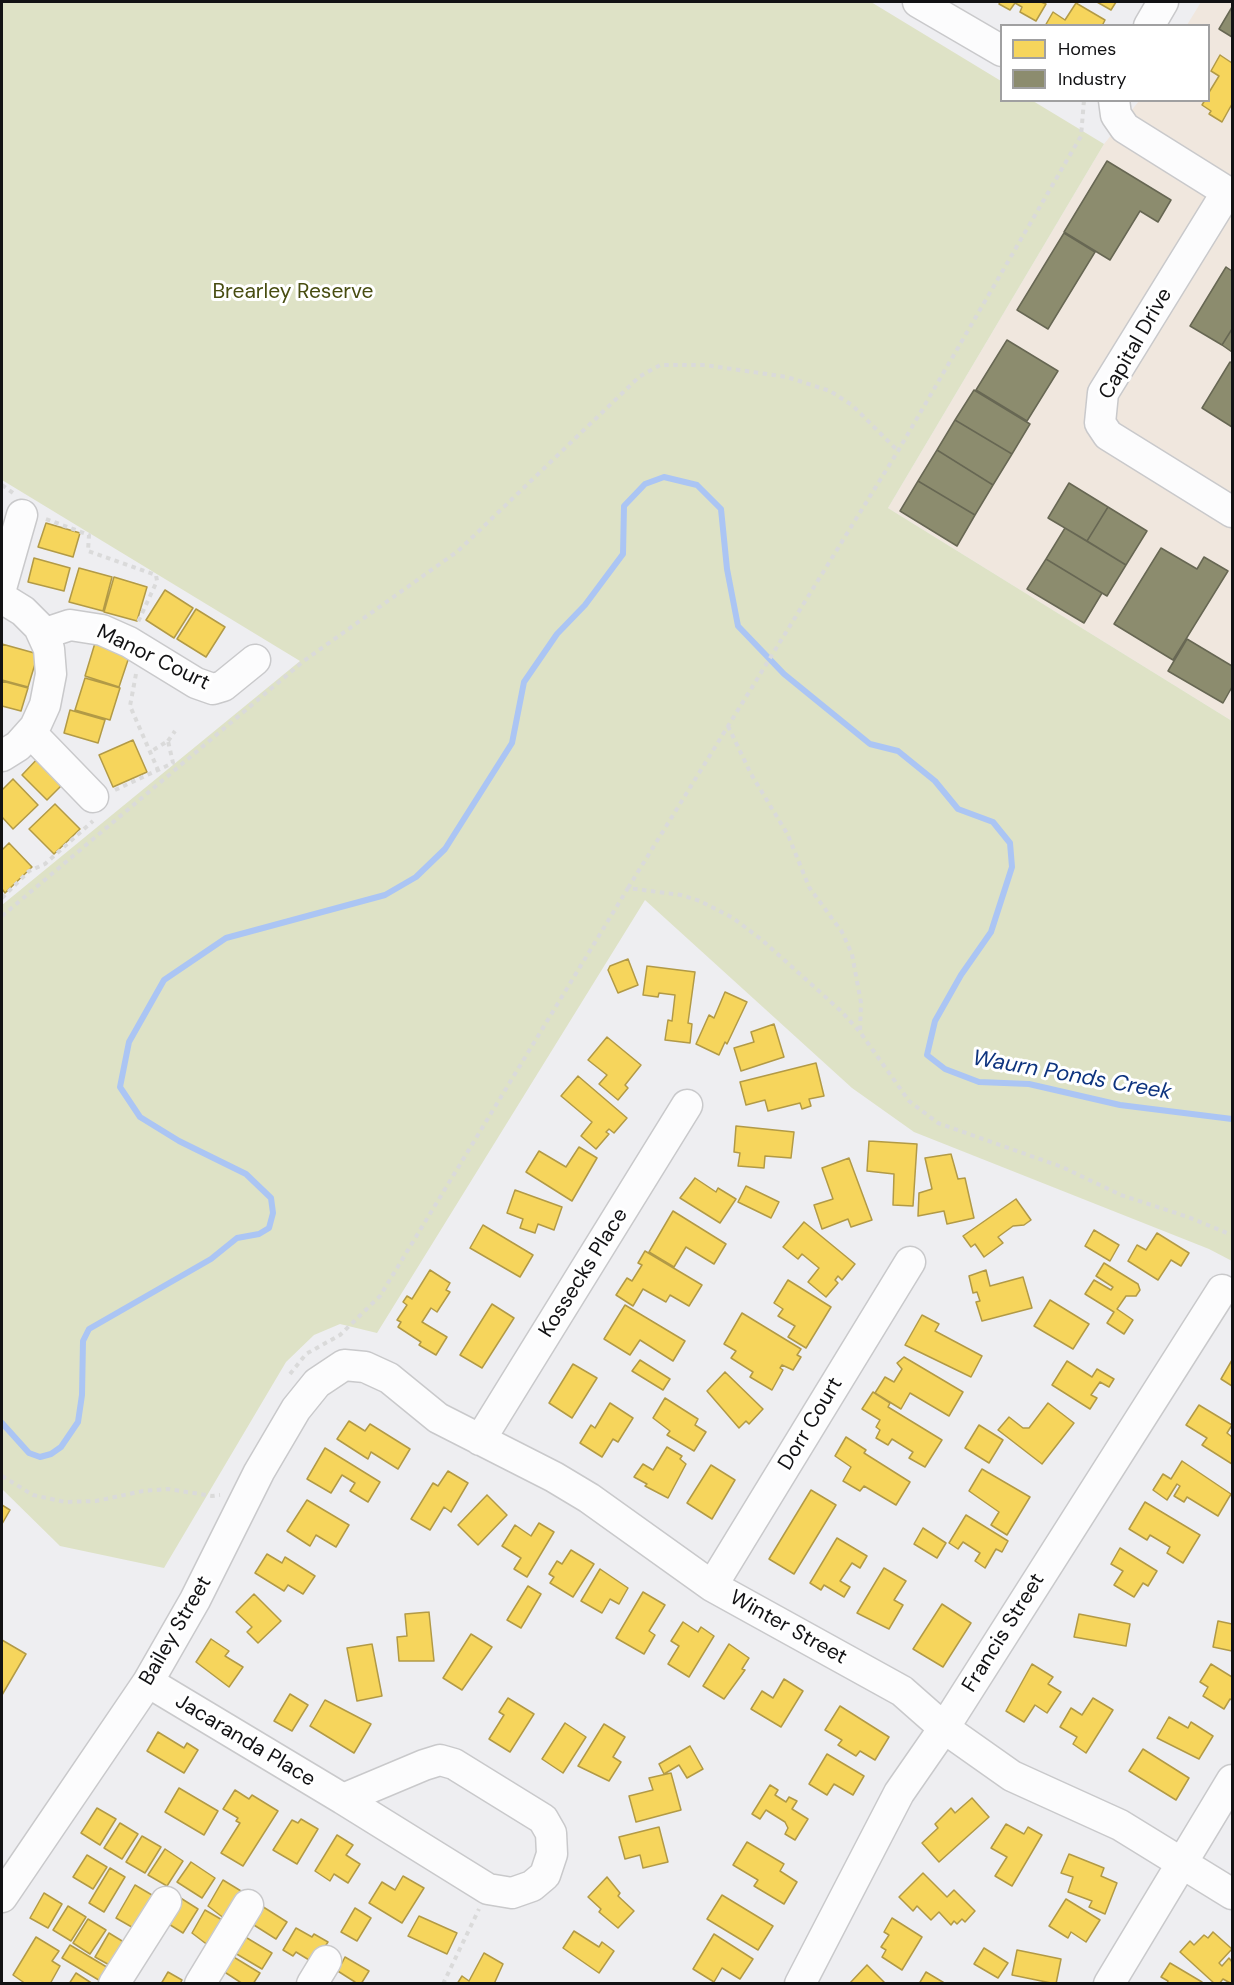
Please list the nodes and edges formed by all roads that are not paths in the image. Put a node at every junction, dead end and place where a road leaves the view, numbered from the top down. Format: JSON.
{"nodes":[{"id":1,"x":918,"y":2,"type":"edge"},
{"id":2,"x":1163,"y":2,"type":"edge"},
{"id":3,"x":1150,"y":24,"type":"edge"},
{"id":4,"x":1000,"y":50,"type":"edge"},
{"id":5,"x":1114,"y":102,"type":"edge"},
{"id":6,"x":1230,"y":193,"type":"edge"},
{"id":7,"x":1233,"y":512,"type":"edge"},
{"id":8,"x":31,"y":515,"type":"road end"},
{"id":9,"x":2,"y":585,"type":"edge"},
{"id":10,"x":2,"y":598,"type":"edge"},
{"id":11,"x":43,"y":634,"type":"junction"},
{"id":12,"x":255,"y":660,"type":"dead end"},
{"id":13,"x":31,"y":733,"type":"junction"},
{"id":14,"x":2,"y":756,"type":"edge"},
{"id":15,"x":93,"y":798,"type":"dead end"},
{"id":16,"x":687,"y":1106,"type":"dead end"},
{"id":17,"x":910,"y":1262,"type":"dead end"},
{"id":18,"x":1222,"y":1290,"type":"dead end"},
{"id":19,"x":344,"y":1365,"type":"joint"},
{"id":20,"x":480,"y":1440,"type":"junction"},
{"id":21,"x":712,"y":1586,"type":"junction"},
{"id":22,"x":148,"y":1683,"type":"junction"},
{"id":23,"x":944,"y":1728,"type":"junction"},
{"id":24,"x":1233,"y":1780,"type":"edge"},
{"id":25,"x":343,"y":1799,"type":"junction"},
{"id":26,"x":1183,"y":1863,"type":"junction"},
{"id":27,"x":1233,"y":1893,"type":"edge"},
{"id":28,"x":2,"y":1897,"type":"edge"},
{"id":29,"x":166,"y":1902,"type":"dead end"},
{"id":30,"x":248,"y":1905,"type":"dead end"},
{"id":31,"x":114,"y":1983,"type":"edge"},
{"id":32,"x":200,"y":1983,"type":"edge"},
{"id":33,"x":800,"y":1983,"type":"edge"},
{"id":34,"x":1109,"y":1983,"type":"edge"}],
"edges":[{"from":1,"to":4,"type":"street"},
{"from":2,"to":3,"type":"street"},
{"from":5,"to":6,"type":"street"},
{"from":6,"to":7,"type":"street","name":"Capital Drive"},
{"from":8,"to":9,"type":"street"},
{"from":10,"to":11,"type":"street"},
{"from":11,"to":12,"type":"street","name":"Manor Court"},
{"from":11,"to":13,"type":"street"},
{"from":13,"to":14,"type":"street"},
{"from":13,"to":15,"type":"street"},
{"from":16,"to":20,"type":"street","name":"Kossecks Place"},
{"from":17,"to":21,"type":"street","name":"Dorr Court"},
{"from":18,"to":23,"type":"street","name":"Francis Street"},
{"from":19,"to":20,"type":"street","name":"Winter Street"},
{"from":19,"to":22,"type":"street","name":"Bailey Street"},
{"from":20,"to":21,"type":"street","name":"Winter Street"},
{"from":21,"to":23,"type":"street","name":"Winter Street"},
{"from":22,"to":25,"type":"street","name":"Jacaranda Place"},
{"from":22,"to":28,"type":"street","name":"Bailey Street"},
{"from":23,"to":26,"type":"street","name":"Winter Street"},
{"from":23,"to":33,"type":"street","name":"Francis Street"},
{"from":24,"to":26,"type":"street"},
{"from":25,"to":25,"type":"street","name":"Jacaranda Place"},
{"from":26,"to":27,"type":"street","name":"Winter Street"},
{"from":26,"to":34,"type":"street"},
{"from":29,"to":31,"type":"street"},
{"from":30,"to":32,"type":"street"}]}
